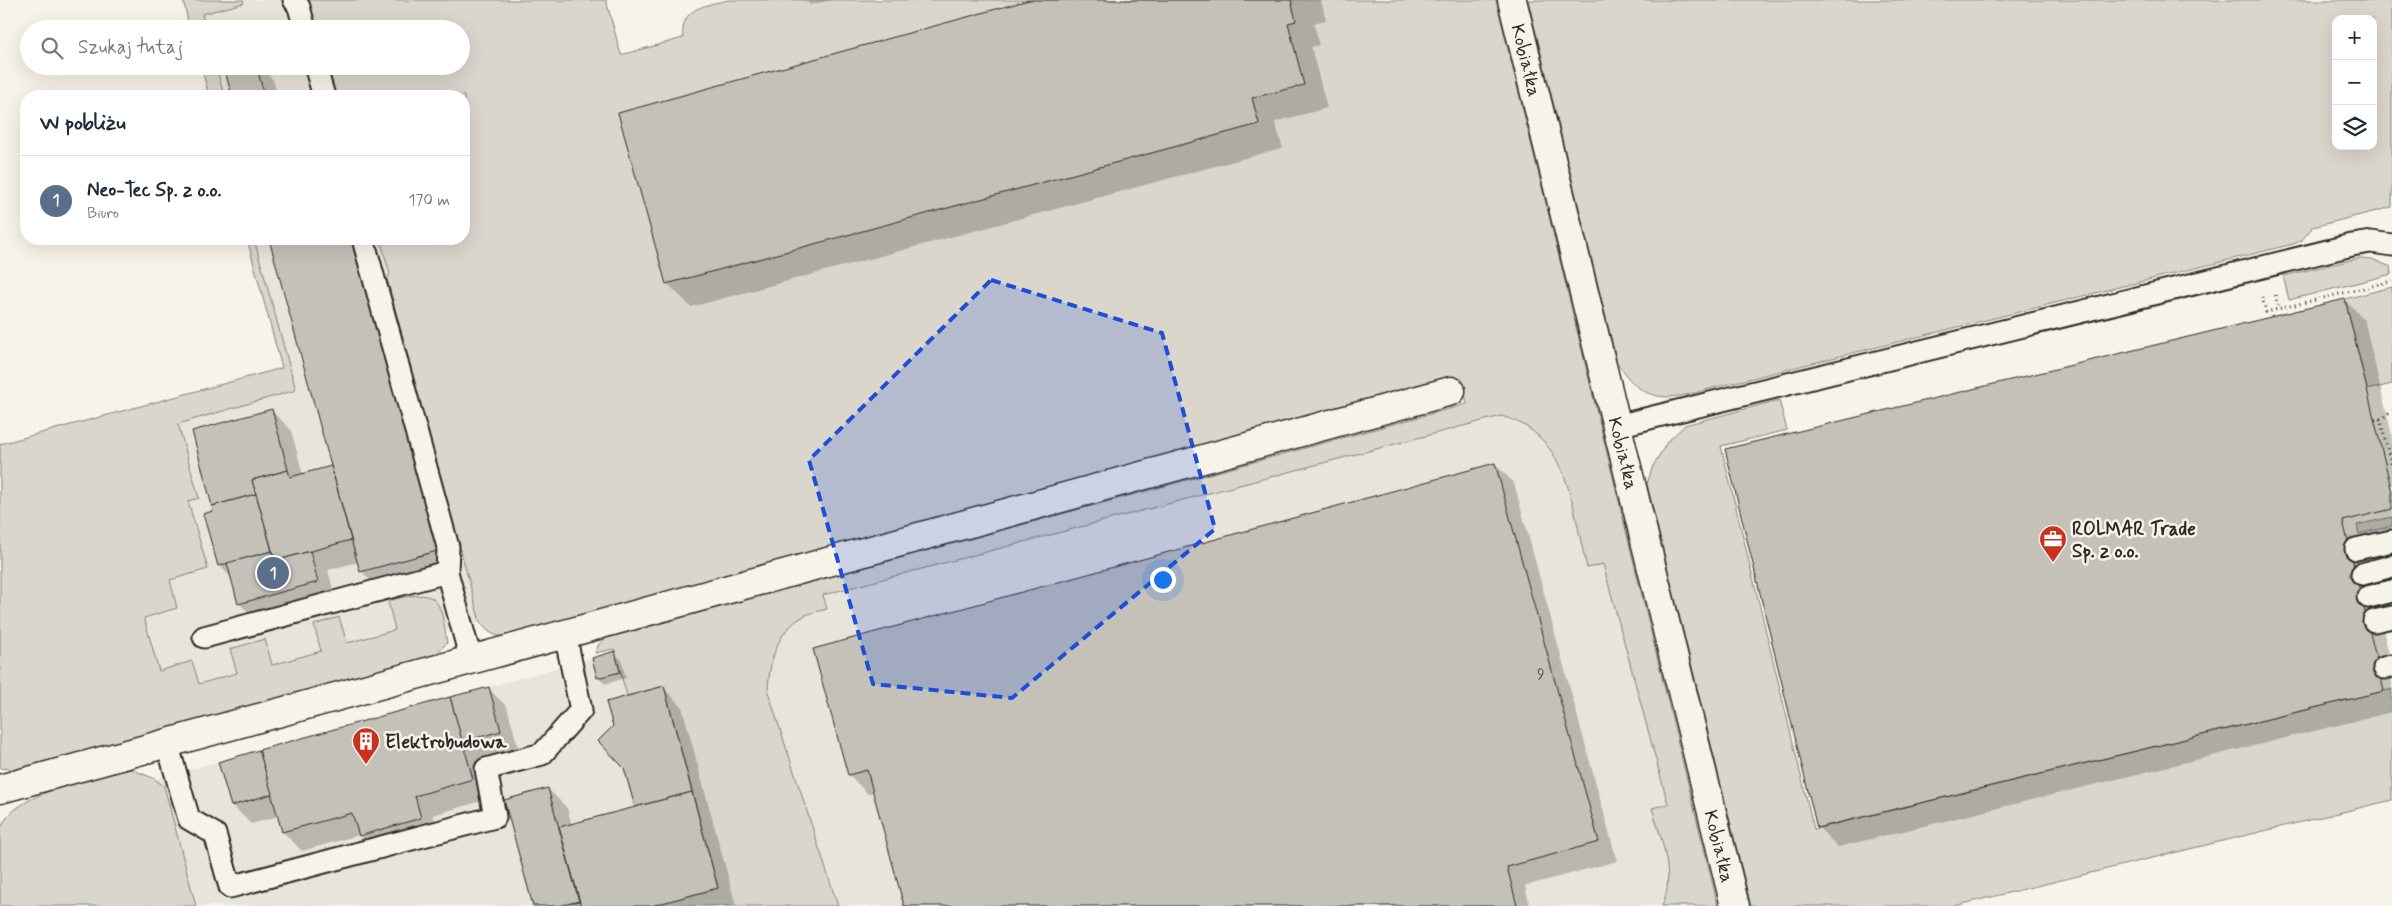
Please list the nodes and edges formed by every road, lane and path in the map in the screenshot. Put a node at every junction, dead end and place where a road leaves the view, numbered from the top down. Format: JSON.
{"nodes":[{"id":1,"x":294,"y":0,"type":"edge"},
{"id":2,"x":1512,"y":0,"type":"edge"},
{"id":3,"x":303,"y":20,"type":"edge"},
{"id":4,"x":318,"y":75,"type":"edge"},
{"id":5,"x":322,"y":90,"type":"edge"},
{"id":6,"x":365,"y":245,"type":"edge"},
{"id":7,"x":2392,"y":245,"type":"edge"},
{"id":8,"x":1451,"y":392,"type":"dead end"},
{"id":9,"x":2392,"y":410,"type":"edge"},
{"id":10,"x":2380,"y":419,"type":"junction"},
{"id":11,"x":2375,"y":420,"type":"dead end"},
{"id":12,"x":1617,"y":426,"type":"junction"},
{"id":13,"x":2392,"y":467,"type":"edge"},
{"id":14,"x":2392,"y":541,"type":"edge"},
{"id":15,"x":2356,"y":549,"type":"dead end"},
{"id":16,"x":2392,"y":566,"type":"edge"},
{"id":17,"x":448,"y":572,"type":"junction"},
{"id":18,"x":2362,"y":574,"type":"dead end"},
{"id":19,"x":2392,"y":591,"type":"edge"},
{"id":20,"x":2368,"y":596,"type":"dead end"},
{"id":21,"x":565,"y":634,"type":"junction"},
{"id":22,"x":204,"y":637,"type":"dead end"},
{"id":23,"x":471,"y":660,"type":"junction"},
{"id":24,"x":167,"y":743,"type":"junction"},
{"id":25,"x":0,"y":789,"type":"edge"},
{"id":26,"x":1735,"y":906,"type":"edge"}],
"edges":[{"from":1,"to":3,"type":"lane"},
{"from":2,"to":12,"type":"street","name":"Kobiałka"},
{"from":4,"to":5,"type":"lane"},
{"from":6,"to":17,"type":"lane"},
{"from":7,"to":12,"type":"lane"},
{"from":8,"to":21,"type":"street"},
{"from":9,"to":10,"type":"path"},
{"from":10,"to":11,"type":"path"},
{"from":10,"to":13,"type":"path"},
{"from":12,"to":26,"type":"street","name":"Kobiałka"},
{"from":14,"to":15,"type":"lane"},
{"from":16,"to":18,"type":"lane"},
{"from":17,"to":22,"type":"lane"},
{"from":17,"to":23,"type":"lane"},
{"from":19,"to":20,"type":"lane"},
{"from":21,"to":23,"type":"street"},
{"from":21,"to":24,"type":"lane"},
{"from":23,"to":24,"type":"street"},
{"from":24,"to":25,"type":"street"}]}
